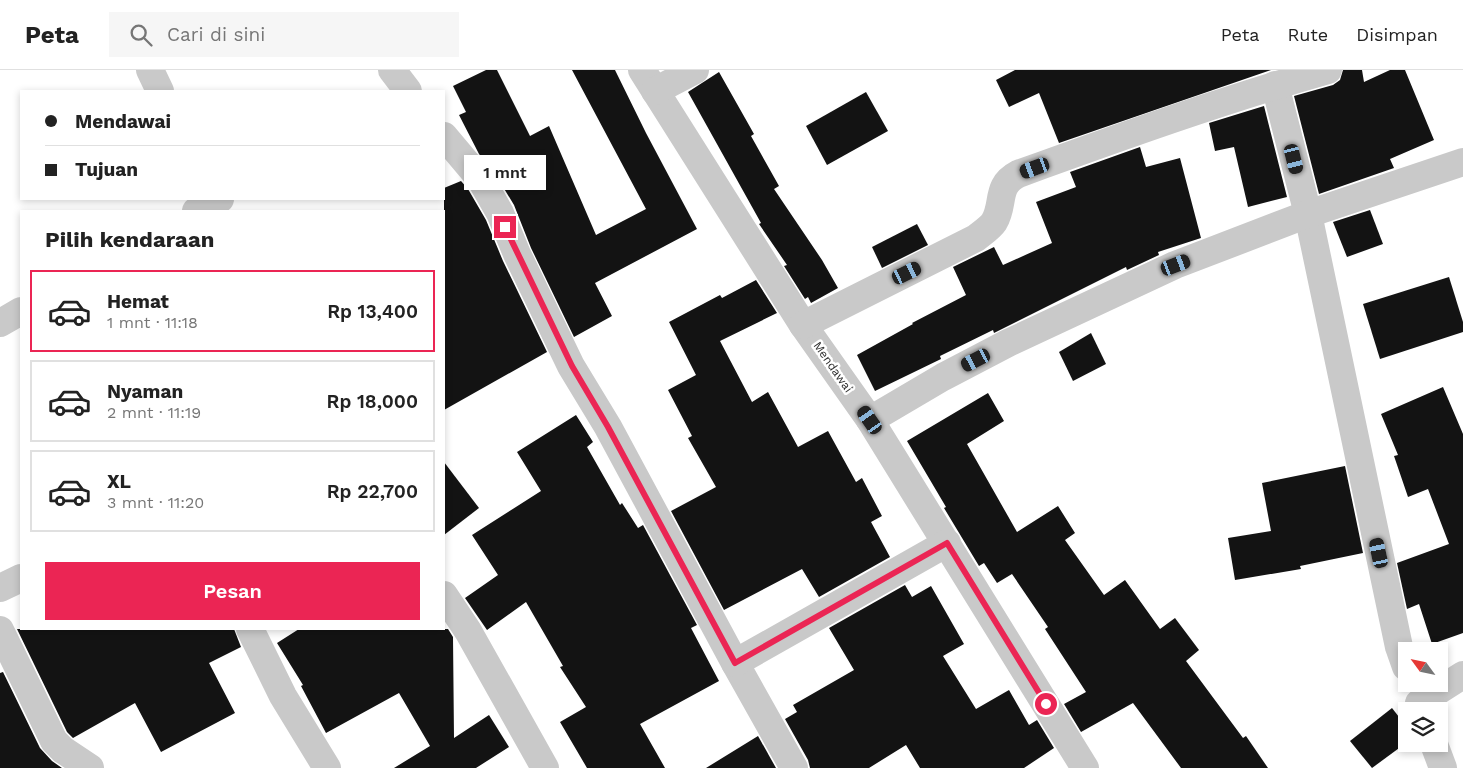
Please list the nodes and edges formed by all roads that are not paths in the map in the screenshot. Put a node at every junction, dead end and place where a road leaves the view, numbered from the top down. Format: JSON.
{"nodes":[{"id":1,"x":150,"y":70,"type":"edge"},
{"id":2,"x":392,"y":70,"type":"edge"},
{"id":3,"x":695,"y":70,"type":"edge"},
{"id":4,"x":1328,"y":70,"type":"edge"},
{"id":5,"x":648,"y":81,"type":"edge"},
{"id":6,"x":1275,"y":85,"type":"junction"},
{"id":7,"x":160,"y":90,"type":"edge"},
{"id":8,"x":407,"y":90,"type":"edge"},
{"id":9,"x":445,"y":137,"type":"edge"},
{"id":10,"x":1463,"y":162,"type":"edge"},
{"id":11,"x":1308,"y":214,"type":"junction"},
{"id":12,"x":20,"y":312,"type":"edge"},
{"id":13,"x":0,"y":323,"type":"edge"},
{"id":14,"x":803,"y":325,"type":"junction"},
{"id":15,"x":870,"y":420,"type":"junction"},
{"id":16,"x":947,"y":543,"type":"junction"},
{"id":17,"x":20,"y":578,"type":"edge"},
{"id":18,"x":0,"y":588,"type":"edge"},
{"id":19,"x":445,"y":596,"type":"edge"},
{"id":20,"x":0,"y":630,"type":"edge"},
{"id":21,"x":250,"y":630,"type":"edge"},
{"id":22,"x":1398,"y":642,"type":"edge"},
{"id":23,"x":735,"y":663,"type":"junction"},
{"id":24,"x":1463,"y":675,"type":"edge"},
{"id":25,"x":1418,"y":699,"type":"edge"},
{"id":26,"x":1437,"y":752,"type":"edge"},
{"id":27,"x":90,"y":768,"type":"edge"},
{"id":28,"x":327,"y":768,"type":"edge"},
{"id":29,"x":545,"y":768,"type":"edge"},
{"id":30,"x":794,"y":768,"type":"edge"},
{"id":31,"x":1085,"y":768,"type":"edge"},
{"id":32,"x":1443,"y":768,"type":"edge"}],
"edges":[{"from":1,"to":7,"type":"street"},
{"from":2,"to":8,"type":"street"},
{"from":3,"to":5,"type":"street"},
{"from":4,"to":6,"type":"street"},
{"from":5,"to":14,"type":"street","name":"Mendawai"},
{"from":6,"to":11,"type":"street"},
{"from":6,"to":14,"type":"street"},
{"from":9,"to":23,"type":"street"},
{"from":10,"to":11,"type":"street"},
{"from":11,"to":15,"type":"street"},
{"from":11,"to":22,"type":"street"},
{"from":12,"to":13,"type":"street"},
{"from":14,"to":15,"type":"street","name":"Mendawai"},
{"from":15,"to":16,"type":"street","name":"Mendawai"},
{"from":16,"to":23,"type":"street"},
{"from":16,"to":31,"type":"street","name":"Mendawai"},
{"from":17,"to":18,"type":"street"},
{"from":19,"to":29,"type":"street"},
{"from":20,"to":27,"type":"street"},
{"from":21,"to":28,"type":"street"},
{"from":23,"to":30,"type":"street"},
{"from":24,"to":25,"type":"street"},
{"from":26,"to":32,"type":"street"}]}
